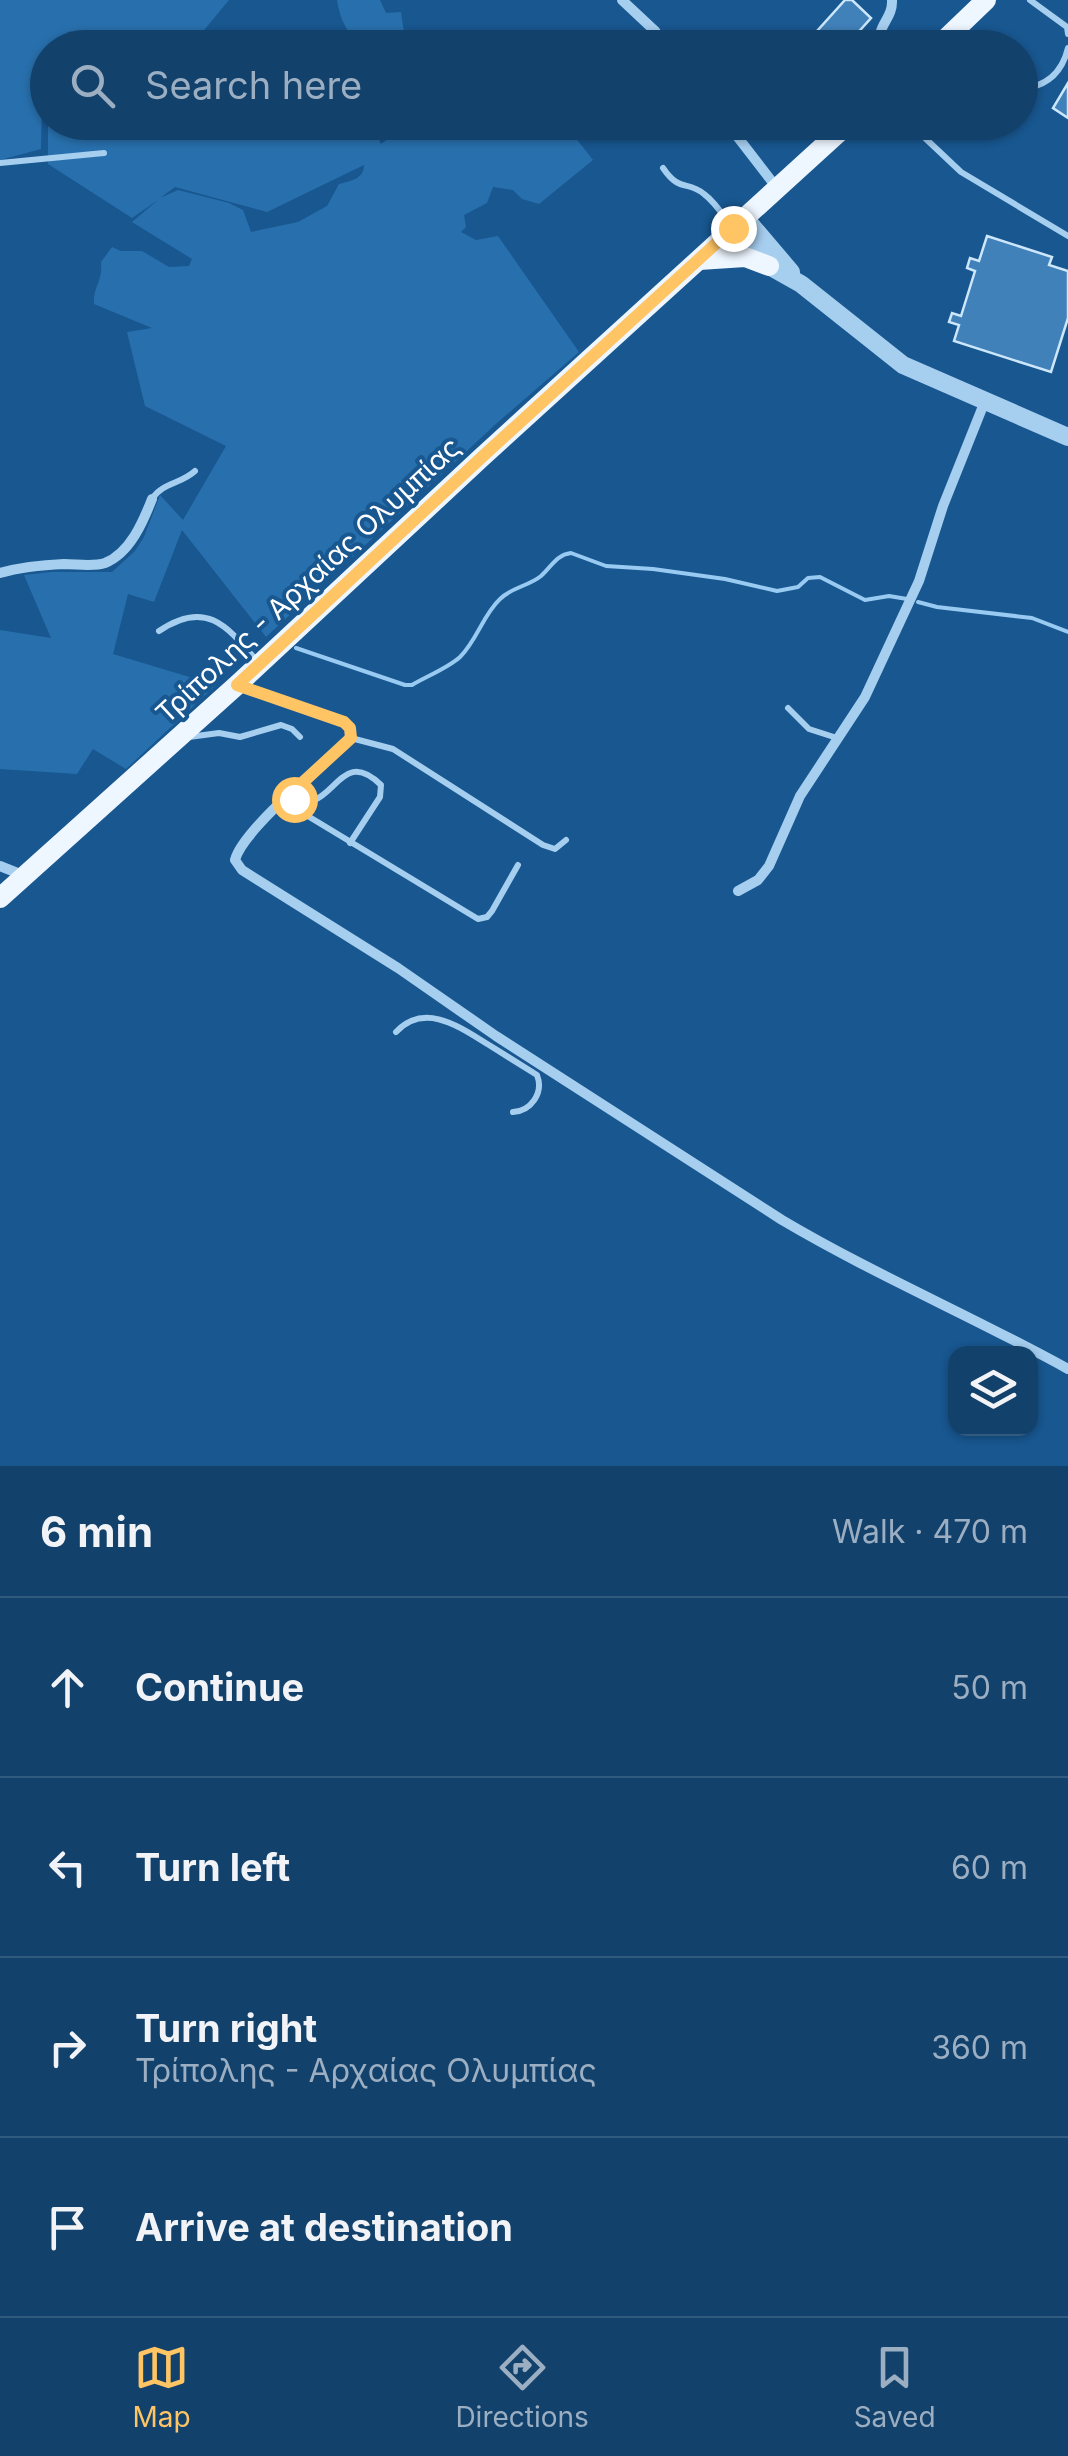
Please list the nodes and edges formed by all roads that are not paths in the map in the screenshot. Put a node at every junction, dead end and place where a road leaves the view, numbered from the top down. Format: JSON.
{"nodes":[{"id":1,"x":622,"y":0,"type":"edge"},
{"id":2,"x":892,"y":0,"type":"edge"},
{"id":3,"x":986,"y":0,"type":"edge"},
{"id":4,"x":1030,"y":0,"type":"edge"},
{"id":5,"x":653,"y":30,"type":"edge"},
{"id":6,"x":881,"y":30,"type":"edge"},
{"id":7,"x":957,"y":30,"type":"edge"},
{"id":8,"x":1068,"y":34,"type":"edge"},
{"id":9,"x":1068,"y":48,"type":"edge"},
{"id":10,"x":1038,"y":85,"type":"edge"},
{"id":11,"x":739,"y":140,"type":"edge"},
{"id":12,"x":830,"y":140,"type":"edge"},
{"id":13,"x":927,"y":140,"type":"edge"},
{"id":14,"x":104,"y":152,"type":"dead end"},
{"id":15,"x":0,"y":163,"type":"edge"},
{"id":16,"x":662,"y":168,"type":"dead end"},
{"id":17,"x":778,"y":188,"type":"junction"},
{"id":18,"x":739,"y":223,"type":"junction"},
{"id":19,"x":1068,"y":236,"type":"edge"},
{"id":20,"x":699,"y":260,"type":"junction"},
{"id":21,"x":769,"y":266,"type":"junction"},
{"id":22,"x":801,"y":284,"type":"junction"},
{"id":23,"x":985,"y":401,"type":"junction"},
{"id":24,"x":1068,"y":437,"type":"edge"},
{"id":25,"x":194,"y":471,"type":"dead end"},
{"id":26,"x":152,"y":499,"type":"joint"},
{"id":27,"x":0,"y":572,"type":"edge"},
{"id":28,"x":159,"y":631,"type":"dead end"},
{"id":29,"x":259,"y":664,"type":"junction"},
{"id":30,"x":237,"y":685,"type":"junction"},
{"id":31,"x":788,"y":708,"type":"dead end"},
{"id":32,"x":178,"y":737,"type":"junction"},
{"id":33,"x":300,"y":737,"type":"dead end"},
{"id":34,"x":351,"y":738,"type":"junction"},
{"id":35,"x":838,"y":738,"type":"junction"},
{"id":36,"x":286,"y":798,"type":"junction"},
{"id":37,"x":566,"y":840,"type":"dead end"},
{"id":38,"x":350,"y":843,"type":"junction"},
{"id":39,"x":518,"y":865,"type":"dead end"},
{"id":40,"x":0,"y":866,"type":"edge"},
{"id":41,"x":25,"y":876,"type":"junction"},
{"id":42,"x":738,"y":891,"type":"dead end"},
{"id":43,"x":0,"y":898,"type":"edge"},
{"id":44,"x":396,"y":1032,"type":"dead end"},
{"id":45,"x":521,"y":1058,"type":"junction"},
{"id":46,"x":513,"y":1112,"type":"dead end"},
{"id":47,"x":1068,"y":1368,"type":"edge"}],
"edges":[{"from":1,"to":5,"type":"street"},
{"from":2,"to":6,"type":"street"},
{"from":3,"to":7,"type":"main road"},
{"from":4,"to":8,"type":"lane"},
{"from":9,"to":10,"type":"lane"},
{"from":11,"to":17,"type":"street"},
{"from":12,"to":17,"type":"main road","name":"Τρίπολης - Αρχαίας Ολυμπίας"},
{"from":13,"to":19,"type":"lane"},
{"from":14,"to":15,"type":"lane"},
{"from":16,"to":18,"type":"lane"},
{"from":17,"to":18,"type":"main road","name":"Τρίπολης - Αρχαίας Ολυμπίας"},
{"from":18,"to":20,"type":"main road","name":"Τρίπολης - Αρχαίας Ολυμπίας"},
{"from":18,"to":21,"type":"street"},
{"from":18,"to":22,"type":"street"},
{"from":20,"to":21,"type":"main road"},
{"from":20,"to":29,"type":"main road","name":"Τρίπολης - Αρχαίας Ολυμπίας"},
{"from":21,"to":22,"type":"street"},
{"from":22,"to":23,"type":"street"},
{"from":23,"to":24,"type":"street"},
{"from":23,"to":35,"type":"street"},
{"from":25,"to":26,"type":"lane"},
{"from":26,"to":27,"type":"street"},
{"from":28,"to":29,"type":"lane"},
{"from":29,"to":30,"type":"main road","name":"Τρίπολης - Αρχαίας Ολυμπίας"},
{"from":30,"to":32,"type":"main road","name":"Τρίπολης - Αρχαίας Ολυμπίας"},
{"from":30,"to":34,"type":"street"},
{"from":31,"to":35,"type":"lane"},
{"from":32,"to":33,"type":"lane"},
{"from":32,"to":41,"type":"main road","name":"Τρίπολης - Αρχαίας Ολυμπίας"},
{"from":34,"to":36,"type":"street"},
{"from":34,"to":37,"type":"lane"},
{"from":35,"to":42,"type":"street"},
{"from":36,"to":38,"type":"lane"},
{"from":36,"to":38,"type":"lane"},
{"from":36,"to":45,"type":"street"},
{"from":38,"to":39,"type":"lane"},
{"from":40,"to":41,"type":"street"},
{"from":41,"to":43,"type":"main road","name":"Τρίπολης - Αρχαίας Ολυμπίας"},
{"from":44,"to":45,"type":"lane"},
{"from":45,"to":46,"type":"lane"},
{"from":45,"to":47,"type":"street"}]}
